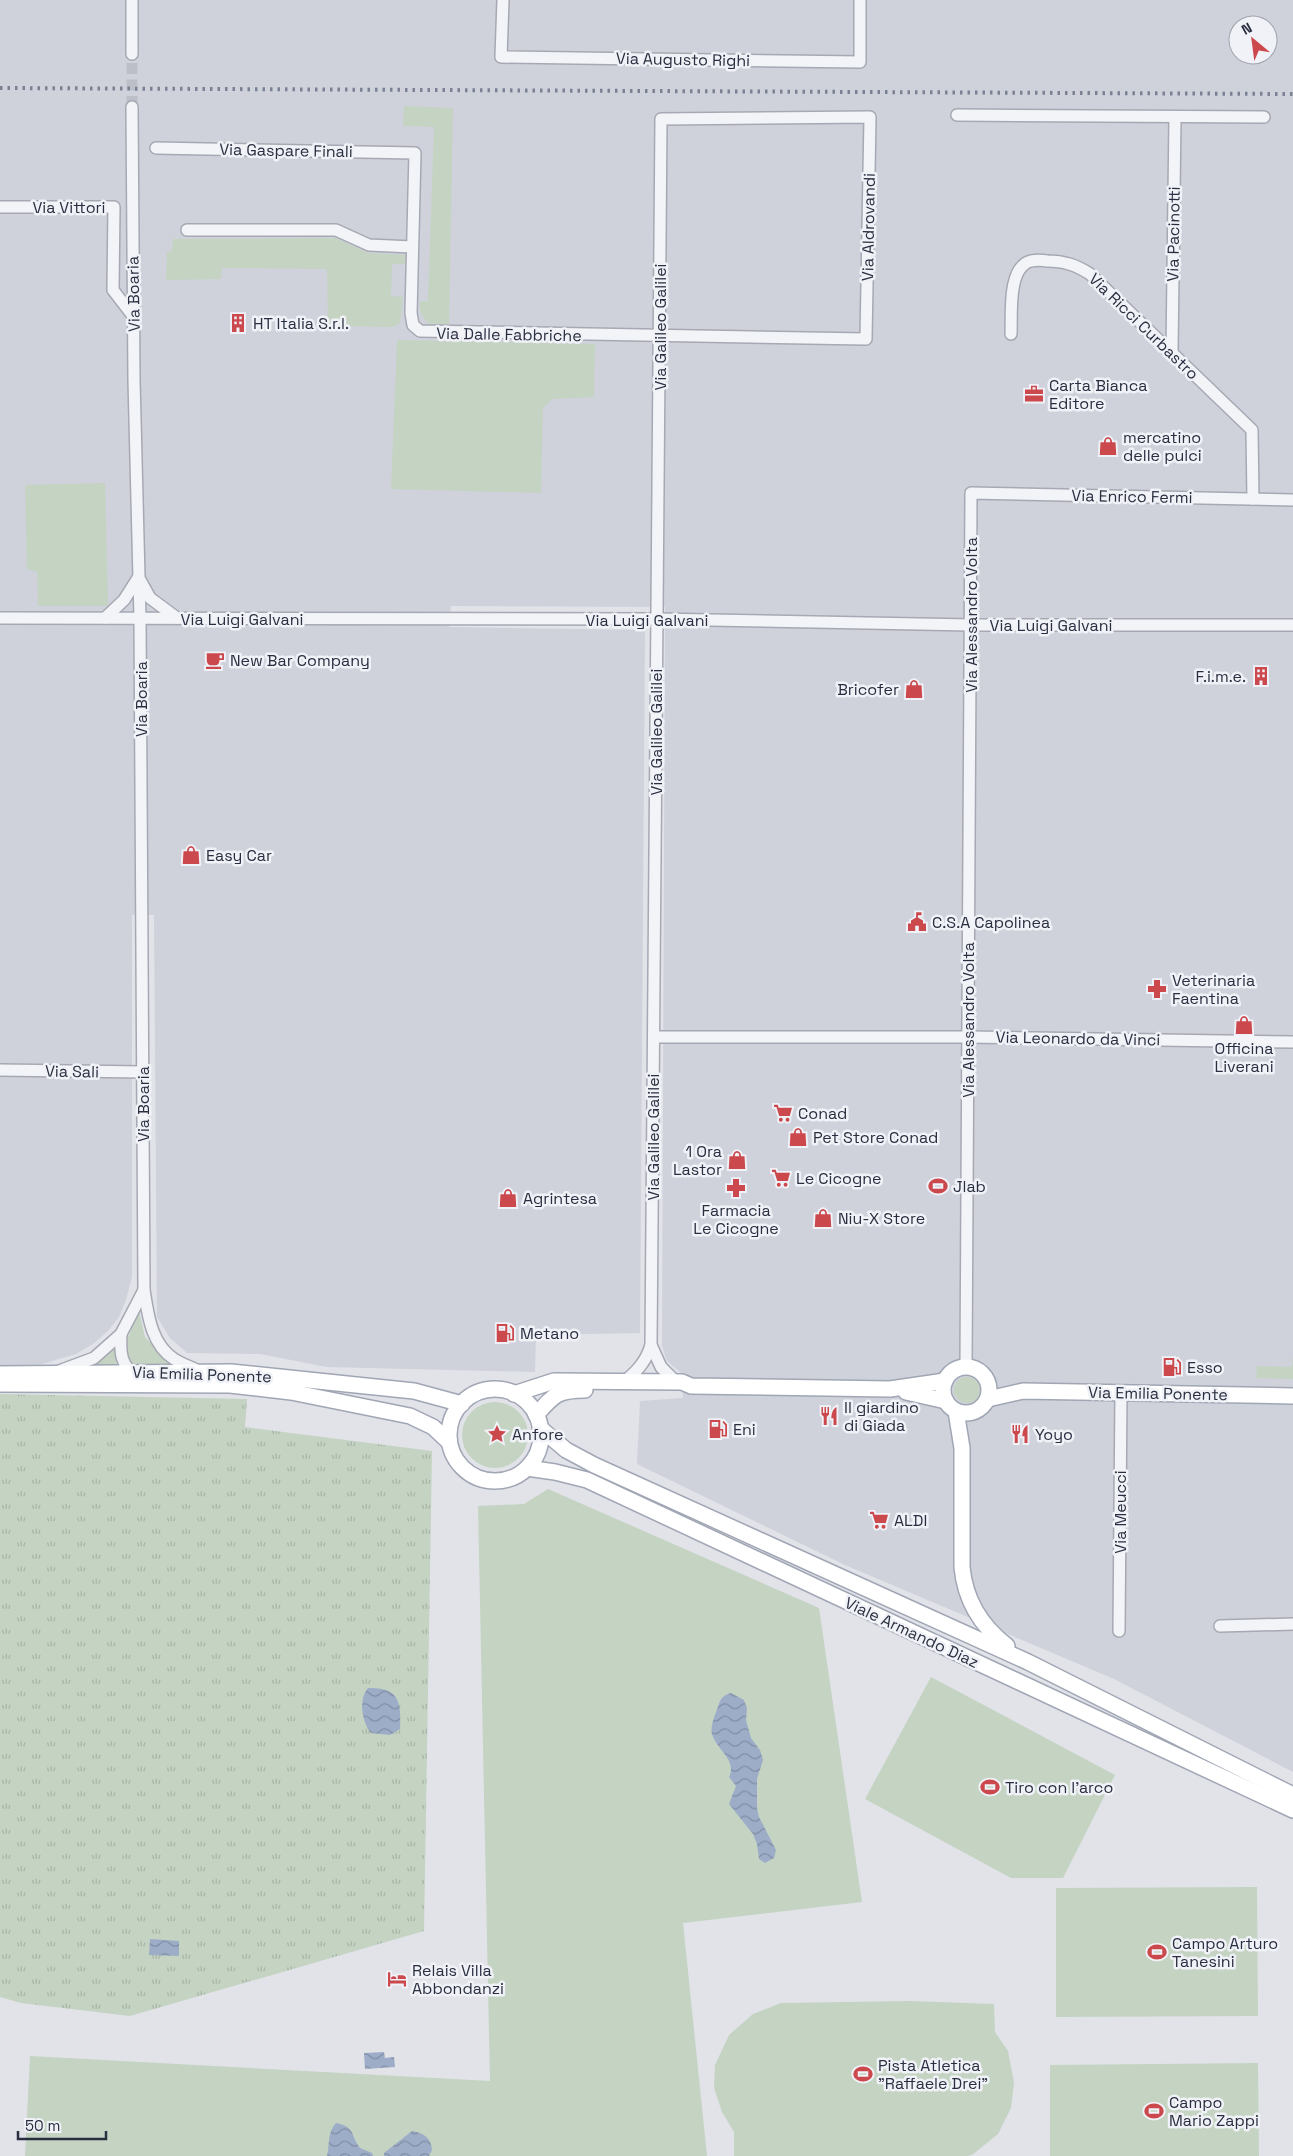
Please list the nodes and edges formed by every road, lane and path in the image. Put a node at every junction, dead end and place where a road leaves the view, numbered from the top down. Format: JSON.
{"nodes":[{"id":1,"x":132,"y":0,"type":"edge"},
{"id":2,"x":503,"y":0,"type":"edge"},
{"id":3,"x":860,"y":0,"type":"edge"},
{"id":4,"x":132,"y":54,"type":"tunnel mouth"},
{"id":5,"x":132,"y":107,"type":"tunnel mouth"},
{"id":6,"x":957,"y":115,"type":"dead end"},
{"id":7,"x":1175,"y":117,"type":"junction"},
{"id":8,"x":1264,"y":117,"type":"dead end"},
{"id":9,"x":661,"y":118,"type":"joint"},
{"id":10,"x":156,"y":148,"type":"dead end"},
{"id":11,"x":415,"y":153,"type":"joint"},
{"id":12,"x":0,"y":207,"type":"edge"},
{"id":13,"x":187,"y":230,"type":"dead end"},
{"id":14,"x":412,"y":247,"type":"junction"},
{"id":15,"x":133,"y":316,"type":"junction"},
{"id":16,"x":1010,"y":334,"type":"dead end"},
{"id":17,"x":660,"y":337,"type":"junction"},
{"id":18,"x":1172,"y":352,"type":"junction"},
{"id":19,"x":971,"y":493,"type":"joint"},
{"id":20,"x":1253,"y":499,"type":"junction"},
{"id":21,"x":1293,"y":500,"type":"edge"},
{"id":22,"x":139,"y":576,"type":"junction"},
{"id":23,"x":0,"y":618,"type":"edge"},
{"id":24,"x":105,"y":618,"type":"junction"},
{"id":25,"x":140,"y":618,"type":"junction"},
{"id":26,"x":179,"y":619,"type":"junction"},
{"id":27,"x":657,"y":620,"type":"junction"},
{"id":28,"x":971,"y":625,"type":"junction"},
{"id":29,"x":1293,"y":625,"type":"edge"},
{"id":30,"x":654,"y":1037,"type":"junction"},
{"id":31,"x":968,"y":1037,"type":"junction"},
{"id":32,"x":1293,"y":1042,"type":"edge"},
{"id":33,"x":0,"y":1070,"type":"edge"},
{"id":34,"x":143,"y":1072,"type":"junction"},
{"id":35,"x":144,"y":1290,"type":"junction"},
{"id":36,"x":122,"y":1334,"type":"junction"},
{"id":37,"x":651,"y":1345,"type":"junction"},
{"id":38,"x":966,"y":1367,"type":"junction"},
{"id":39,"x":130,"y":1372,"type":"junction"},
{"id":40,"x":201,"y":1372,"type":"junction"},
{"id":41,"x":52,"y":1373,"type":"junction"},
{"id":42,"x":0,"y":1374,"type":"edge"},
{"id":43,"x":945,"y":1381,"type":"junction"},
{"id":44,"x":624,"y":1382,"type":"junction"},
{"id":45,"x":676,"y":1382,"type":"junction"},
{"id":46,"x":988,"y":1383,"type":"junction"},
{"id":47,"x":0,"y":1384,"type":"edge"},
{"id":48,"x":152,"y":1385,"type":"junction"},
{"id":49,"x":691,"y":1386,"type":"junction"},
{"id":50,"x":890,"y":1390,"type":"junction"},
{"id":51,"x":1023,"y":1390,"type":"junction"},
{"id":52,"x":1120,"y":1392,"type":"junction"},
{"id":53,"x":514,"y":1394,"type":"junction"},
{"id":54,"x":1293,"y":1396,"type":"edge"},
{"id":55,"x":988,"y":1398,"type":"junction"},
{"id":56,"x":462,"y":1404,"type":"junction"},
{"id":57,"x":958,"y":1408,"type":"junction"},
{"id":58,"x":538,"y":1422,"type":"junction"},
{"id":59,"x":450,"y":1442,"type":"junction"},
{"id":60,"x":527,"y":1468,"type":"junction"},
{"id":61,"x":1293,"y":1624,"type":"edge"},
{"id":62,"x":1220,"y":1626,"type":"dead end"},
{"id":63,"x":1119,"y":1631,"type":"dead end"},
{"id":64,"x":1028,"y":1662,"type":"junction"},
{"id":65,"x":1293,"y":1795,"type":"edge"},
{"id":66,"x":1293,"y":1810,"type":"edge"}],
"edges":[{"from":1,"to":4,"type":"street"},
{"from":2,"to":3,"type":"street","name":"Via Augusto Righi"},
{"from":5,"to":15,"type":"street","name":"Via Boaria"},
{"from":6,"to":7,"type":"street"},
{"from":7,"to":8,"type":"street"},
{"from":7,"to":18,"type":"street","name":"Via Pacinotti"},
{"from":9,"to":17,"type":"street","name":"Via Galileo Galilei"},
{"from":9,"to":17,"type":"street","name":"Via Aldrovandi"},
{"from":10,"to":11,"type":"street","name":"Via Gaspare Finali"},
{"from":11,"to":14,"type":"street","name":"Via Dalle Fabbriche"},
{"from":12,"to":15,"type":"street","name":"Via Vittori"},
{"from":13,"to":14,"type":"street"},
{"from":14,"to":17,"type":"street","name":"Via Dalle Fabbriche"},
{"from":15,"to":22,"type":"street","name":"Via Boaria"},
{"from":16,"to":18,"type":"street","name":"Via Ricci Curbastro"},
{"from":17,"to":27,"type":"street","name":"Via Galileo Galilei"},
{"from":18,"to":20,"type":"street","name":"Via Ricci Curbastro"},
{"from":19,"to":20,"type":"street","name":"Via Enrico Fermi"},
{"from":19,"to":28,"type":"street","name":"Via Alessandro Volta"},
{"from":20,"to":21,"type":"street","name":"Via Enrico Fermi"},
{"from":22,"to":24,"type":"street"},
{"from":22,"to":25,"type":"street","name":"Via Boaria"},
{"from":22,"to":26,"type":"street"},
{"from":23,"to":24,"type":"street","name":"Via Luigi Galvani"},
{"from":24,"to":25,"type":"street","name":"Via Luigi Galvani"},
{"from":25,"to":26,"type":"street","name":"Via Luigi Galvani"},
{"from":25,"to":34,"type":"street","name":"Via Boaria"},
{"from":26,"to":27,"type":"street","name":"Via Luigi Galvani"},
{"from":27,"to":28,"type":"street","name":"Via Luigi Galvani"},
{"from":27,"to":30,"type":"street","name":"Via Galileo Galilei"},
{"from":28,"to":29,"type":"street","name":"Via Luigi Galvani"},
{"from":28,"to":31,"type":"street","name":"Via Alessandro Volta"},
{"from":30,"to":31,"type":"street","name":"Via Leonardo da Vinci"},
{"from":30,"to":37,"type":"street","name":"Via Galileo Galilei"},
{"from":31,"to":32,"type":"street","name":"Via Leonardo da Vinci"},
{"from":31,"to":38,"type":"street","name":"Via Alessandro Volta"},
{"from":33,"to":34,"type":"street","name":"Via Sali"},
{"from":34,"to":35,"type":"street","name":"Via Boaria"},
{"from":35,"to":36,"type":"street","name":"Via Boaria"},
{"from":35,"to":40,"type":"street","name":"Via Boaria"},
{"from":36,"to":39,"type":"street","name":"Via Boaria"},
{"from":36,"to":41,"type":"street","name":"Via Boaria"},
{"from":37,"to":44,"type":"street","name":"Via Galileo Galilei"},
{"from":37,"to":45,"type":"street","name":"Via Galileo Galilei"},
{"from":38,"to":43,"type":"main road"},
{"from":38,"to":46,"type":"main road","name":"Via Emilia Ponente"},
{"from":39,"to":40,"type":"main road","name":"Via Emilia Ponente"},
{"from":39,"to":41,"type":"main road","name":"Via Emilia Ponente"},
{"from":39,"to":48,"type":"street"},
{"from":40,"to":56,"type":"main road","name":"Via Emilia Ponente"},
{"from":41,"to":42,"type":"main road","name":"Via Emilia Ponente"},
{"from":43,"to":50,"type":"main road"},
{"from":43,"to":57,"type":"main road"},
{"from":44,"to":45,"type":"main road"},
{"from":44,"to":53,"type":"main road"},
{"from":45,"to":49,"type":"main road"},
{"from":46,"to":51,"type":"main road","name":"Via Emilia Ponente"},
{"from":46,"to":55,"type":"main road"},
{"from":47,"to":48,"type":"main road","name":"Via Emilia Ponente"},
{"from":48,"to":59,"type":"main road","name":"Via Emilia Ponente"},
{"from":49,"to":50,"type":"main road"},
{"from":49,"to":58,"type":"main road"},
{"from":50,"to":57,"type":"main road"},
{"from":51,"to":52,"type":"main road","name":"Via Emilia Ponente"},
{"from":51,"to":55,"type":"main road","name":"Via Emilia Ponente"},
{"from":52,"to":54,"type":"main road","name":"Via Emilia Ponente"},
{"from":52,"to":63,"type":"street","name":"Via Meucci"},
{"from":53,"to":56,"type":"main road"},
{"from":53,"to":58,"type":"main road"},
{"from":55,"to":57,"type":"main road","name":"Via Emilia Ponente"},
{"from":56,"to":59,"type":"main road"},
{"from":57,"to":64,"type":"main road"},
{"from":58,"to":60,"type":"main road"},
{"from":58,"to":64,"type":"main road","name":"Viale Armando Diaz"},
{"from":59,"to":60,"type":"main road"},
{"from":60,"to":66,"type":"main road","name":"Viale Armando Diaz"},
{"from":61,"to":62,"type":"street"},
{"from":64,"to":65,"type":"main road","name":"Viale Armando Diaz"}]}
